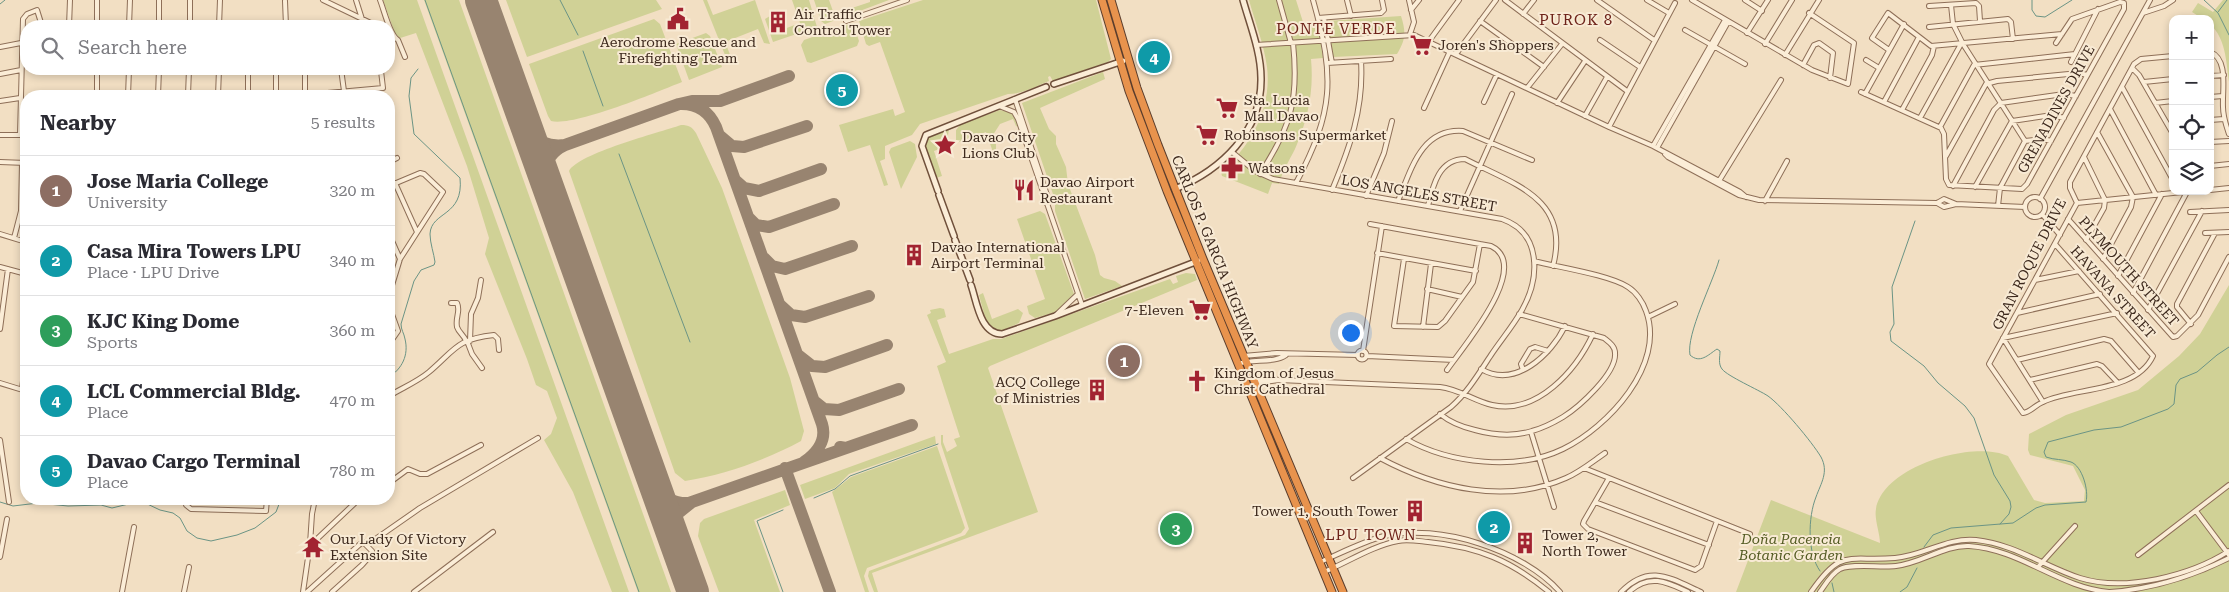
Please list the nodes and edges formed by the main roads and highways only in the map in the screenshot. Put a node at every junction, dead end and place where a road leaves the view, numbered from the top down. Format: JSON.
{"nodes":[{"id":1,"x":1102,"y":0,"type":"edge"},
{"id":2,"x":1111,"y":0,"type":"edge"},
{"id":3,"x":1199,"y":260,"type":"junction"},
{"id":4,"x":1332,"y":592,"type":"edge"},
{"id":5,"x":1343,"y":592,"type":"edge"}],
"edges":[{"from":1,"to":3,"type":"highway","name":"CARLOS P. GARCIA HIGHWAY"},
{"from":2,"to":3,"type":"highway","name":"CARLOS P. GARCIA HIGHWAY"},
{"from":3,"to":4,"type":"highway","name":"CARLOS P. GARCIA HIGHWAY"},
{"from":3,"to":5,"type":"highway","name":"CARLOS P. GARCIA HIGHWAY"}]}
